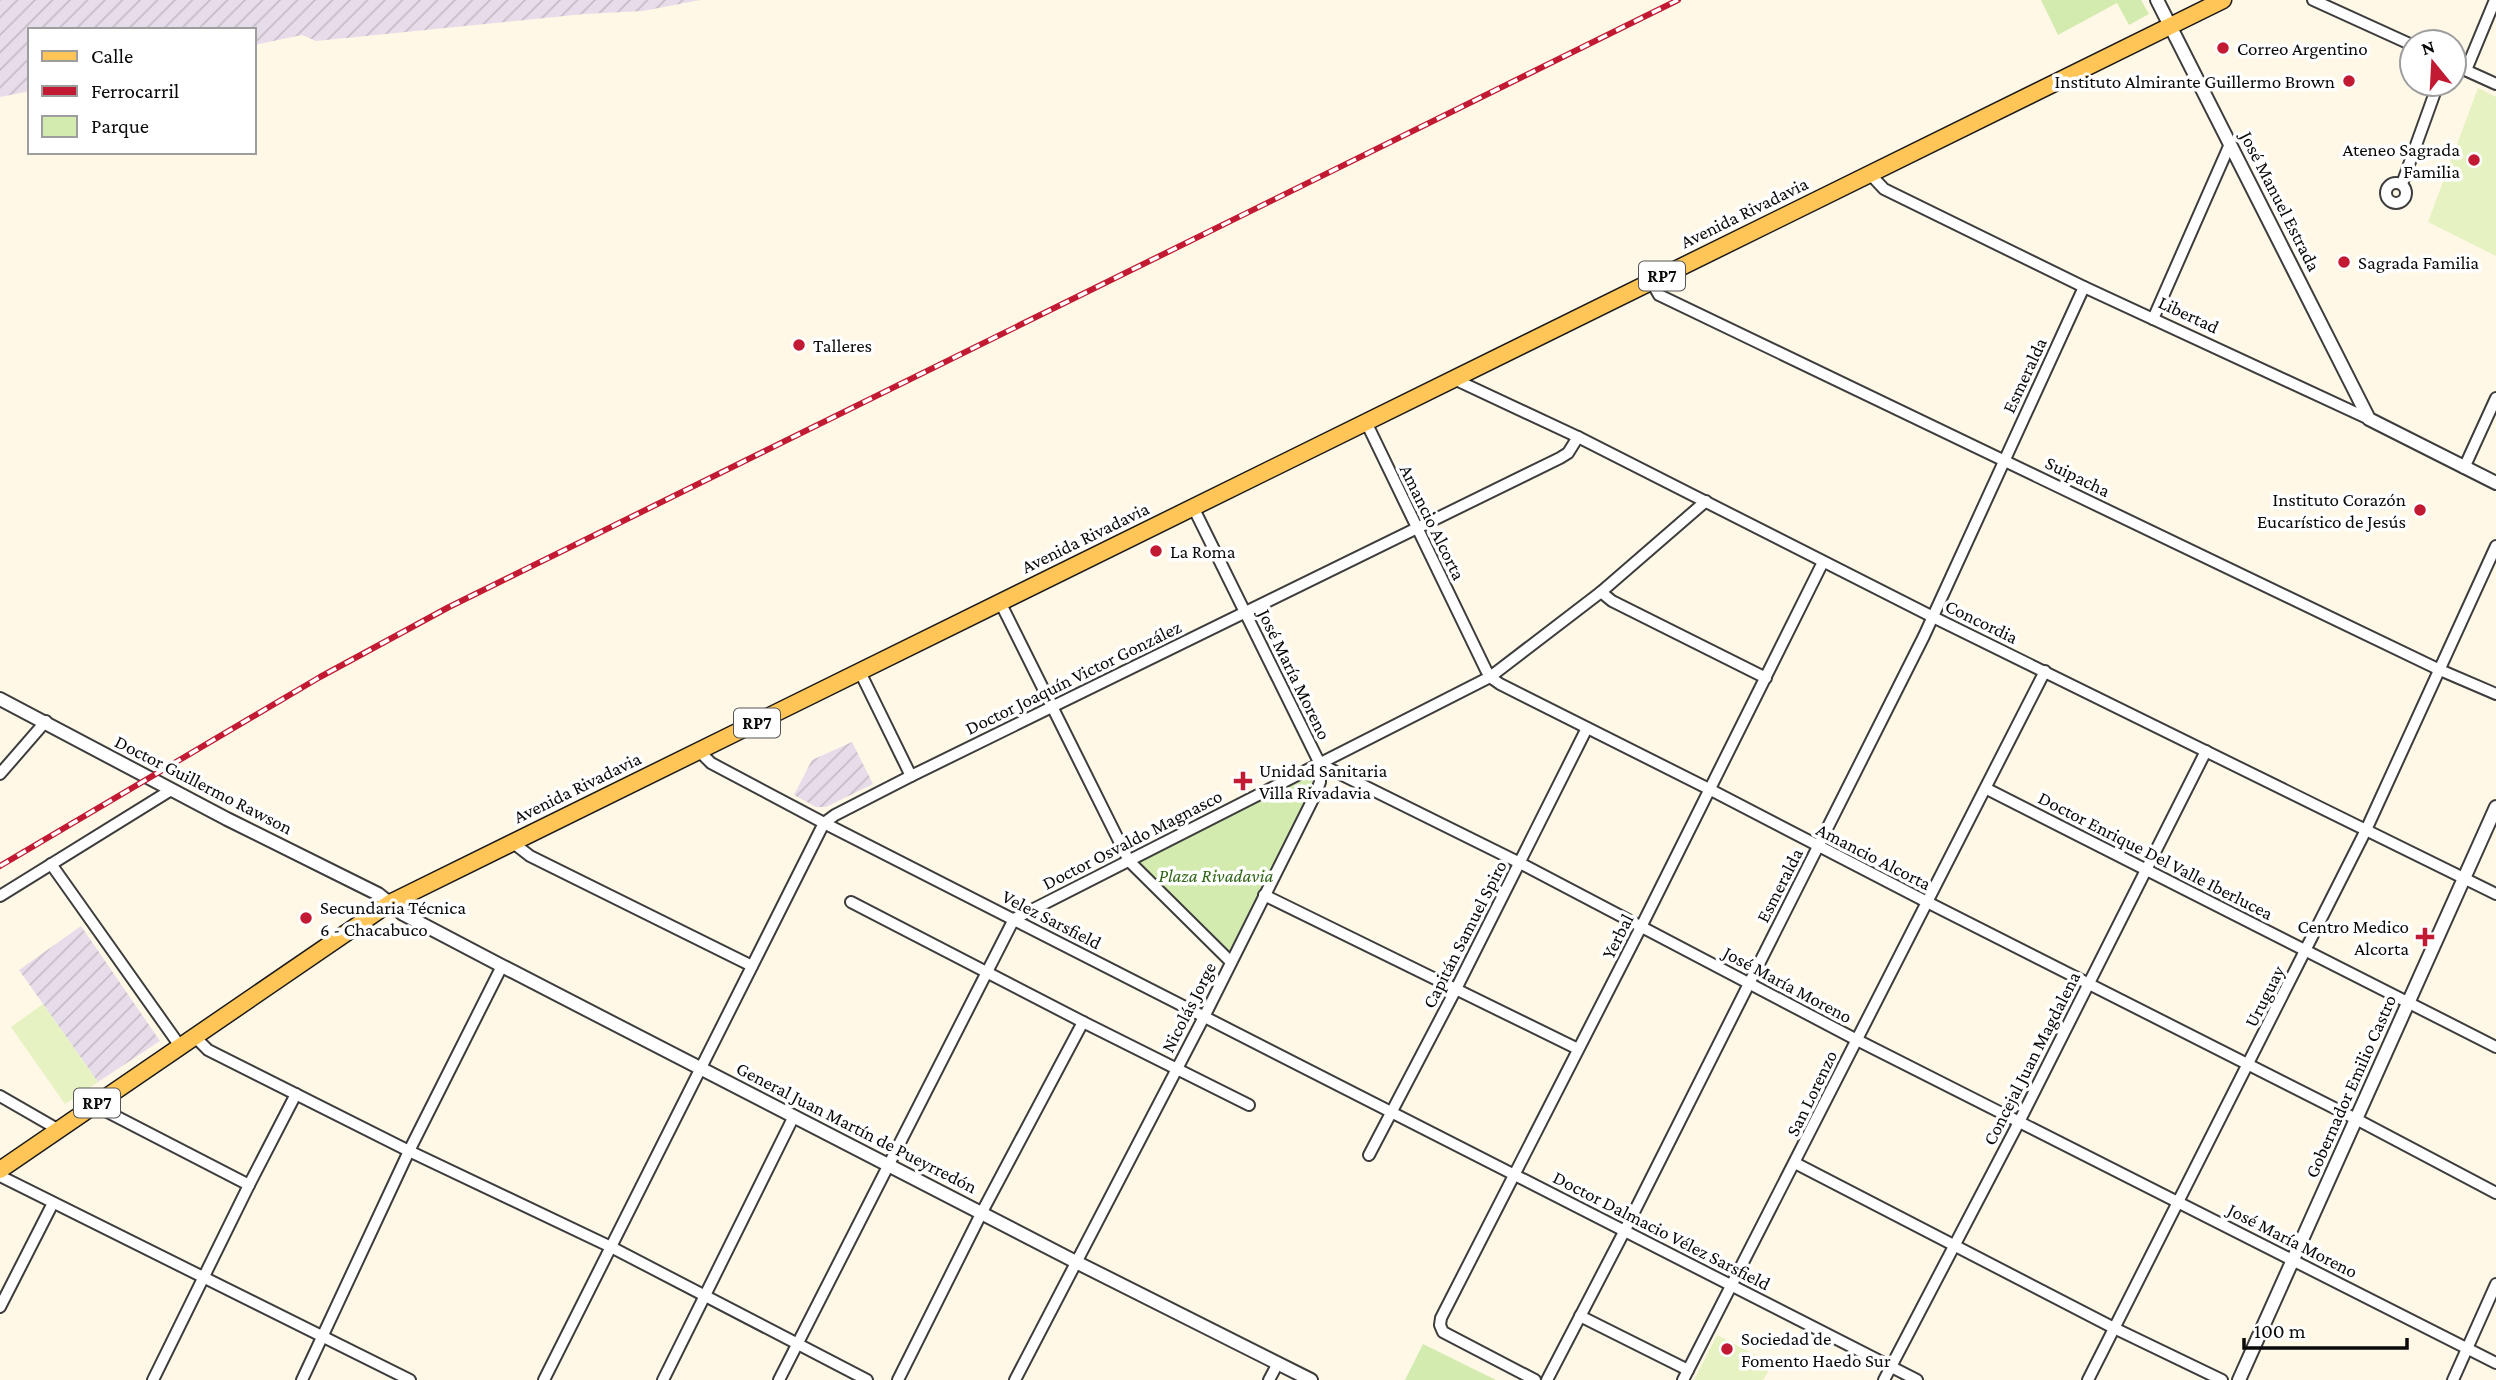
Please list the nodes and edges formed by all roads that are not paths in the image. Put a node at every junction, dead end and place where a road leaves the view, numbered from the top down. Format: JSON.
{"nodes":[{"id":1,"x":2158,"y":0,"type":"edge"},
{"id":2,"x":2223,"y":0,"type":"edge"},
{"id":3,"x":2313,"y":0,"type":"edge"},
{"id":4,"x":2495,"y":0,"type":"edge"},
{"id":5,"x":2171,"y":25,"type":"junction"},
{"id":6,"x":2398,"y":39,"type":"edge"},
{"id":7,"x":2468,"y":65,"type":"edge"},
{"id":8,"x":2468,"y":71,"type":"edge"},
{"id":9,"x":2496,"y":84,"type":"edge"},
{"id":10,"x":2433,"y":98,"type":"edge"},
{"id":11,"x":2230,"y":144,"type":"junction"},
{"id":12,"x":1870,"y":174,"type":"junction"},
{"id":13,"x":2402,"y":184,"type":"dead end"},
{"id":14,"x":1651,"y":281,"type":"junction"},
{"id":15,"x":2084,"y":287,"type":"junction"},
{"id":16,"x":2153,"y":318,"type":"junction"},
{"id":17,"x":1454,"y":379,"type":"junction"},
{"id":18,"x":2496,"y":398,"type":"edge"},
{"id":19,"x":2369,"y":419,"type":"junction"},
{"id":20,"x":1366,"y":422,"type":"junction"},
{"id":21,"x":1578,"y":438,"type":"junction"},
{"id":22,"x":2004,"y":460,"type":"junction"},
{"id":23,"x":2464,"y":468,"type":"junction"},
{"id":24,"x":2496,"y":483,"type":"edge"},
{"id":25,"x":1706,"y":501,"type":"junction"},
{"id":26,"x":1193,"y":507,"type":"junction"},
{"id":27,"x":1416,"y":527,"type":"junction"},
{"id":28,"x":2496,"y":546,"type":"edge"},
{"id":29,"x":1823,"y":562,"type":"junction"},
{"id":30,"x":1601,"y":592,"type":"junction"},
{"id":31,"x":1000,"y":602,"type":"junction"},
{"id":32,"x":1245,"y":612,"type":"junction"},
{"id":33,"x":1933,"y":617,"type":"junction"},
{"id":34,"x":2440,"y":670,"type":"junction"},
{"id":35,"x":2045,"y":671,"type":"junction"},
{"id":36,"x":860,"y":672,"type":"junction"},
{"id":37,"x":1490,"y":677,"type":"junction"},
{"id":38,"x":1766,"y":678,"type":"junction"},
{"id":39,"x":2496,"y":694,"type":"edge"},
{"id":40,"x":0,"y":699,"type":"edge"},
{"id":41,"x":1053,"y":708,"type":"junction"},
{"id":42,"x":46,"y":721,"type":"junction"},
{"id":43,"x":1587,"y":728,"type":"junction"},
{"id":44,"x":699,"y":751,"type":"junction"},
{"id":45,"x":2206,"y":751,"type":"junction"},
{"id":46,"x":1320,"y":764,"type":"junction"},
{"id":47,"x":0,"y":774,"type":"edge"},
{"id":48,"x":911,"y":776,"type":"junction"},
{"id":49,"x":1709,"y":789,"type":"junction"},
{"id":50,"x":1987,"y":789,"type":"junction"},
{"id":51,"x":171,"y":790,"type":"junction"},
{"id":52,"x":2496,"y":807,"type":"edge"},
{"id":53,"x":824,"y":822,"type":"junction"},
{"id":54,"x":2366,"y":830,"type":"junction"},
{"id":55,"x":512,"y":842,"type":"junction"},
{"id":56,"x":1818,"y":847,"type":"junction"},
{"id":57,"x":1129,"y":861,"type":"junction"},
{"id":58,"x":1520,"y":863,"type":"junction"},
{"id":59,"x":51,"y":864,"type":"junction"},
{"id":60,"x":2146,"y":870,"type":"junction"},
{"id":61,"x":2465,"y":878,"type":"junction"},
{"id":62,"x":2496,"y":894,"type":"edge"},
{"id":63,"x":1264,"y":895,"type":"junction"},
{"id":64,"x":0,"y":896,"type":"edge"},
{"id":65,"x":851,"y":902,"type":"dead end"},
{"id":66,"x":1927,"y":902,"type":"junction"},
{"id":67,"x":390,"y":903,"type":"junction"},
{"id":68,"x":1014,"y":919,"type":"junction"},
{"id":69,"x":1641,"y":928,"type":"junction"},
{"id":70,"x":2306,"y":950,"type":"junction"},
{"id":71,"x":1231,"y":962,"type":"junction"},
{"id":72,"x":502,"y":966,"type":"junction"},
{"id":73,"x":752,"y":966,"type":"junction"},
{"id":74,"x":988,"y":974,"type":"junction"},
{"id":75,"x":1749,"y":982,"type":"junction"},
{"id":76,"x":2088,"y":983,"type":"junction"},
{"id":77,"x":1456,"y":989,"type":"junction"},
{"id":78,"x":2408,"y":1001,"type":"junction"},
{"id":79,"x":1205,"y":1015,"type":"junction"},
{"id":80,"x":1083,"y":1022,"type":"junction"},
{"id":81,"x":194,"y":1036,"type":"junction"},
{"id":82,"x":1857,"y":1040,"type":"junction"},
{"id":83,"x":180,"y":1046,"type":"junction"},
{"id":84,"x":2496,"y":1047,"type":"edge"},
{"id":85,"x":1578,"y":1049,"type":"junction"},
{"id":86,"x":2248,"y":1066,"type":"junction"},
{"id":87,"x":701,"y":1068,"type":"junction"},
{"id":88,"x":1176,"y":1069,"type":"junction"},
{"id":89,"x":296,"y":1094,"type":"junction"},
{"id":90,"x":0,"y":1096,"type":"edge"},
{"id":91,"x":94,"y":1105,"type":"junction"},
{"id":92,"x":1250,"y":1105,"type":"dead end"},
{"id":93,"x":1393,"y":1111,"type":"junction"},
{"id":94,"x":794,"y":1116,"type":"junction"},
{"id":95,"x":2356,"y":1119,"type":"junction"},
{"id":96,"x":2019,"y":1122,"type":"junction"},
{"id":97,"x":59,"y":1130,"type":"junction"},
{"id":98,"x":409,"y":1151,"type":"junction"},
{"id":99,"x":1369,"y":1155,"type":"dead end"},
{"id":100,"x":1795,"y":1163,"type":"junction"},
{"id":101,"x":888,"y":1165,"type":"junction"},
{"id":102,"x":0,"y":1170,"type":"edge"},
{"id":103,"x":1513,"y":1175,"type":"junction"},
{"id":104,"x":0,"y":1176,"type":"edge"},
{"id":105,"x":249,"y":1185,"type":"junction"},
{"id":106,"x":2496,"y":1193,"type":"edge"},
{"id":107,"x":2179,"y":1202,"type":"junction"},
{"id":108,"x":53,"y":1203,"type":"junction"},
{"id":109,"x":982,"y":1212,"type":"junction"},
{"id":110,"x":1625,"y":1230,"type":"junction"},
{"id":111,"x":1954,"y":1245,"type":"junction"},
{"id":112,"x":611,"y":1247,"type":"junction"},
{"id":113,"x":2294,"y":1260,"type":"junction"},
{"id":114,"x":1076,"y":1262,"type":"junction"},
{"id":115,"x":203,"y":1277,"type":"junction"},
{"id":116,"x":1731,"y":1284,"type":"junction"},
{"id":117,"x":2496,"y":1284,"type":"edge"},
{"id":118,"x":705,"y":1296,"type":"junction"},
{"id":119,"x":0,"y":1307,"type":"edge"},
{"id":120,"x":1580,"y":1316,"type":"junction"},
{"id":121,"x":2115,"y":1328,"type":"junction"},
{"id":122,"x":323,"y":1337,"type":"junction"},
{"id":123,"x":797,"y":1345,"type":"junction"},
{"id":124,"x":2467,"y":1348,"type":"junction"},
{"id":125,"x":1278,"y":1363,"type":"junction"},
{"id":126,"x":2496,"y":1363,"type":"edge"},
{"id":127,"x":1891,"y":1367,"type":"junction"},
{"id":128,"x":1686,"y":1375,"type":"edge"},
{"id":129,"x":153,"y":1380,"type":"edge"},
{"id":130,"x":302,"y":1380,"type":"edge"},
{"id":131,"x":410,"y":1380,"type":"edge"},
{"id":132,"x":544,"y":1380,"type":"edge"},
{"id":133,"x":663,"y":1380,"type":"edge"},
{"id":134,"x":779,"y":1380,"type":"edge"},
{"id":135,"x":867,"y":1380,"type":"edge"},
{"id":136,"x":898,"y":1380,"type":"edge"},
{"id":137,"x":1015,"y":1380,"type":"edge"},
{"id":138,"x":1269,"y":1380,"type":"edge"},
{"id":139,"x":1311,"y":1380,"type":"edge"},
{"id":140,"x":1535,"y":1380,"type":"edge"},
{"id":141,"x":1547,"y":1380,"type":"edge"},
{"id":142,"x":1884,"y":1380,"type":"edge"},
{"id":143,"x":1917,"y":1380,"type":"edge"},
{"id":144,"x":2088,"y":1380,"type":"edge"},
{"id":145,"x":2222,"y":1380,"type":"edge"},
{"id":146,"x":2239,"y":1380,"type":"edge"},
{"id":147,"x":2453,"y":1380,"type":"edge"}],
"edges":[{"from":1,"to":5,"type":"street","name":"José Manuel Estrada"},
{"from":2,"to":5,"type":"main road","name":"Avenida Rivadavia","number":"RP7"},
{"from":3,"to":6,"type":"street"},
{"from":4,"to":7,"type":"street"},
{"from":5,"to":11,"type":"street","name":"José Manuel Estrada"},
{"from":5,"to":12,"type":"main road","name":"Avenida Rivadavia","number":"RP7"},
{"from":8,"to":9,"type":"street"},
{"from":10,"to":13,"type":"street"},
{"from":11,"to":16,"type":"street"},
{"from":11,"to":19,"type":"street","name":"José Manuel Estrada"},
{"from":12,"to":14,"type":"main road","name":"Avenida Rivadavia","number":"RP7"},
{"from":12,"to":15,"type":"street","name":"Libertad"},
{"from":14,"to":17,"type":"main road","name":"Avenida Rivadavia","number":"RP7"},
{"from":14,"to":22,"type":"street","name":"Suipacha"},
{"from":15,"to":16,"type":"street","name":"Libertad"},
{"from":15,"to":22,"type":"street","name":"Esmeralda"},
{"from":16,"to":19,"type":"street","name":"Libertad"},
{"from":17,"to":20,"type":"main road","name":"Avenida Rivadavia","number":"RP7"},
{"from":17,"to":21,"type":"street","name":"Concordia"},
{"from":18,"to":23,"type":"street"},
{"from":19,"to":23,"type":"street","name":"Libertad"},
{"from":20,"to":26,"type":"main road","name":"Avenida Rivadavia","number":"RP7"},
{"from":20,"to":27,"type":"street","name":"Amancio Alcorta"},
{"from":21,"to":25,"type":"street","name":"Concordia"},
{"from":21,"to":27,"type":"street","name":"Doctor Joaquín Victor González"},
{"from":22,"to":33,"type":"street","name":"Esmeralda"},
{"from":22,"to":34,"type":"street","name":"Suipacha"},
{"from":23,"to":24,"type":"street","name":"Libertad"},
{"from":25,"to":29,"type":"street","name":"Concordia"},
{"from":25,"to":30,"type":"street","name":"Doctor Osvaldo Magnasco"},
{"from":26,"to":31,"type":"main road","name":"Avenida Rivadavia","number":"RP7"},
{"from":26,"to":32,"type":"street","name":"José María Moreno"},
{"from":27,"to":32,"type":"street","name":"Doctor Joaquín Victor González"},
{"from":27,"to":37,"type":"street","name":"Amancio Alcorta"},
{"from":28,"to":34,"type":"street","name":"Uruguay"},
{"from":29,"to":33,"type":"street","name":"Concordia"},
{"from":29,"to":38,"type":"street","name":"Yerbal"},
{"from":30,"to":37,"type":"street","name":"Doctor Osvaldo Magnasco"},
{"from":30,"to":38,"type":"street"},
{"from":31,"to":36,"type":"main road","name":"Avenida Rivadavia","number":"RP7"},
{"from":31,"to":41,"type":"street"},
{"from":32,"to":41,"type":"street","name":"Doctor Joaquín Victor González"},
{"from":32,"to":46,"type":"street","name":"José María Moreno"},
{"from":33,"to":35,"type":"street","name":"Concordia"},
{"from":33,"to":56,"type":"street","name":"Esmeralda"},
{"from":34,"to":39,"type":"street","name":"Suipacha"},
{"from":34,"to":54,"type":"street","name":"Uruguay"},
{"from":35,"to":45,"type":"street","name":"Concordia"},
{"from":35,"to":50,"type":"street","name":"San Lorenzo"},
{"from":36,"to":44,"type":"main road","name":"Avenida Rivadavia","number":"RP7"},
{"from":36,"to":48,"type":"street"},
{"from":37,"to":43,"type":"street","name":"Amancio Alcorta"},
{"from":37,"to":46,"type":"street","name":"Doctor Osvaldo Magnasco"},
{"from":38,"to":49,"type":"street","name":"Yerbal"},
{"from":40,"to":42,"type":"street","name":"Doctor Guillermo Rawson"},
{"from":41,"to":48,"type":"street","name":"Doctor Joaquín Victor González"},
{"from":41,"to":57,"type":"street"},
{"from":42,"to":47,"type":"street"},
{"from":42,"to":51,"type":"street","name":"Doctor Guillermo Rawson"},
{"from":43,"to":49,"type":"street","name":"Amancio Alcorta"},
{"from":43,"to":58,"type":"street","name":"Capitán Samuel Spiro"},
{"from":44,"to":53,"type":"street","name":"Velez Sarsfield"},
{"from":44,"to":55,"type":"main road","name":"Avenida Rivadavia","number":"RP7"},
{"from":45,"to":54,"type":"street","name":"Concordia"},
{"from":45,"to":60,"type":"street","name":"Concejal Juan Magdalena"},
{"from":46,"to":57,"type":"street","name":"Doctor Osvaldo Magnasco"},
{"from":46,"to":58,"type":"street","name":"José María Moreno"},
{"from":46,"to":63,"type":"street","name":"Nicolás Jorge"},
{"from":48,"to":53,"type":"street","name":"Doctor Joaquín Victor González"},
{"from":49,"to":56,"type":"street","name":"Amancio Alcorta"},
{"from":49,"to":69,"type":"street","name":"Yerbal"},
{"from":50,"to":60,"type":"street","name":"Doctor Enrique Del Valle Iberlucea"},
{"from":50,"to":66,"type":"street","name":"San Lorenzo"},
{"from":51,"to":59,"type":"street"},
{"from":51,"to":67,"type":"street","name":"Doctor Guillermo Rawson"},
{"from":52,"to":61,"type":"street","name":"Gobernador Emilio Castro"},
{"from":53,"to":68,"type":"street","name":"Velez Sarsfield"},
{"from":53,"to":73,"type":"street"},
{"from":54,"to":61,"type":"street","name":"Concordia"},
{"from":54,"to":70,"type":"street","name":"Uruguay"},
{"from":55,"to":67,"type":"main road","name":"Avenida Rivadavia","number":"RP7"},
{"from":55,"to":73,"type":"street"},
{"from":56,"to":66,"type":"street","name":"Amancio Alcorta"},
{"from":56,"to":75,"type":"street","name":"Esmeralda"},
{"from":57,"to":68,"type":"street","name":"Doctor Osvaldo Magnasco"},
{"from":57,"to":71,"type":"street"},
{"from":58,"to":69,"type":"street","name":"José María Moreno"},
{"from":58,"to":77,"type":"street","name":"Capitán Samuel Spiro"},
{"from":59,"to":64,"type":"street"},
{"from":59,"to":83,"type":"street"},
{"from":60,"to":70,"type":"street","name":"Doctor Enrique Del Valle Iberlucea"},
{"from":60,"to":76,"type":"street","name":"Concejal Juan Magdalena"},
{"from":61,"to":62,"type":"street","name":"Concordia"},
{"from":61,"to":78,"type":"street","name":"Gobernador Emilio Castro"},
{"from":63,"to":71,"type":"street","name":"Nicolás Jorge"},
{"from":63,"to":77,"type":"street"},
{"from":65,"to":74,"type":"street"},
{"from":66,"to":76,"type":"street","name":"Amancio Alcorta"},
{"from":66,"to":82,"type":"street","name":"San Lorenzo"},
{"from":67,"to":72,"type":"street","name":"General Juan Martín de Pueyrredón"},
{"from":67,"to":81,"type":"main road","name":"Avenida Rivadavia","number":"RP7"},
{"from":68,"to":74,"type":"street"},
{"from":68,"to":79,"type":"street","name":"Velez Sarsfield"},
{"from":69,"to":75,"type":"street","name":"José María Moreno"},
{"from":69,"to":85,"type":"street","name":"Yerbal"},
{"from":70,"to":78,"type":"street","name":"Doctor Enrique Del Valle Iberlucea"},
{"from":70,"to":86,"type":"street","name":"Uruguay"},
{"from":71,"to":79,"type":"street","name":"Nicolás Jorge"},
{"from":72,"to":87,"type":"street","name":"General Juan Martín de Pueyrredón"},
{"from":72,"to":98,"type":"street"},
{"from":73,"to":87,"type":"street"},
{"from":74,"to":80,"type":"street"},
{"from":74,"to":101,"type":"street"},
{"from":75,"to":82,"type":"street","name":"José María Moreno"},
{"from":75,"to":110,"type":"street","name":"Esmeralda"},
{"from":76,"to":86,"type":"street","name":"Amancio Alcorta"},
{"from":76,"to":96,"type":"street","name":"Concejal Juan Magdalena"},
{"from":77,"to":85,"type":"street"},
{"from":77,"to":93,"type":"street","name":"Capitán Samuel Spiro"},
{"from":78,"to":84,"type":"street","name":"Doctor Enrique Del Valle Iberlucea"},
{"from":78,"to":95,"type":"street","name":"Gobernador Emilio Castro"},
{"from":79,"to":88,"type":"street","name":"Nicolás Jorge"},
{"from":79,"to":93,"type":"street","name":"Velez Sarsfield"},
{"from":80,"to":88,"type":"street"},
{"from":80,"to":109,"type":"street"},
{"from":81,"to":83,"type":"main road","name":"Avenida Rivadavia","number":"RP7"},
{"from":81,"to":89,"type":"street"},
{"from":82,"to":96,"type":"street","name":"José María Moreno"},
{"from":82,"to":100,"type":"street","name":"San Lorenzo"},
{"from":83,"to":91,"type":"main road","name":"Avenida Rivadavia","number":"RP7"},
{"from":85,"to":103,"type":"street","name":"Yerbal"},
{"from":86,"to":95,"type":"street","name":"Amancio Alcorta"},
{"from":86,"to":107,"type":"street","name":"Uruguay"},
{"from":87,"to":94,"type":"street","name":"General Juan Martín de Pueyrredón"},
{"from":87,"to":112,"type":"street"},
{"from":88,"to":92,"type":"street"},
{"from":88,"to":114,"type":"street","name":"Nicolás Jorge"},
{"from":89,"to":98,"type":"street"},
{"from":89,"to":105,"type":"street"},
{"from":90,"to":97,"type":"street"},
{"from":91,"to":97,"type":"main road","name":"Avenida Rivadavia","number":"RP7"},
{"from":91,"to":105,"type":"street"},
{"from":93,"to":99,"type":"street","name":"Capitán Samuel Spiro"},
{"from":93,"to":103,"type":"street","name":"Doctor Dalmacio Vélez Sarsfield"},
{"from":94,"to":101,"type":"street","name":"General Juan Martín de Pueyrredón"},
{"from":94,"to":118,"type":"street"},
{"from":95,"to":106,"type":"street","name":"Amancio Alcorta"},
{"from":95,"to":113,"type":"street","name":"Gobernador Emilio Castro"},
{"from":96,"to":107,"type":"street","name":"José María Moreno"},
{"from":96,"to":111,"type":"street","name":"Concejal Juan Magdalena"},
{"from":97,"to":102,"type":"main road","name":"Avenida Rivadavia","number":"RP7"},
{"from":98,"to":112,"type":"street"},
{"from":98,"to":122,"type":"street"},
{"from":100,"to":111,"type":"street"},
{"from":100,"to":116,"type":"street","name":"San Lorenzo"},
{"from":101,"to":109,"type":"street","name":"General Juan Martín de Pueyrredón"},
{"from":101,"to":123,"type":"street"},
{"from":103,"to":110,"type":"street","name":"Doctor Dalmacio Vélez Sarsfield"},
{"from":103,"to":140,"type":"street","name":"Yerbal"},
{"from":104,"to":108,"type":"street"},
{"from":105,"to":115,"type":"street"},
{"from":107,"to":113,"type":"street","name":"José María Moreno"},
{"from":107,"to":121,"type":"street","name":"Uruguay"},
{"from":108,"to":115,"type":"street"},
{"from":108,"to":119,"type":"street"},
{"from":109,"to":114,"type":"street","name":"General Juan Martín de Pueyrredón"},
{"from":109,"to":136,"type":"street"},
{"from":110,"to":116,"type":"street","name":"Doctor Dalmacio Vélez Sarsfield"},
{"from":110,"to":120,"type":"street","name":"Esmeralda"},
{"from":111,"to":121,"type":"street"},
{"from":111,"to":127,"type":"street","name":"Concejal Juan Magdalena"},
{"from":112,"to":118,"type":"street"},
{"from":112,"to":132,"type":"street"},
{"from":113,"to":124,"type":"street","name":"José María Moreno"},
{"from":113,"to":146,"type":"street","name":"Gobernador Emilio Castro"},
{"from":114,"to":125,"type":"street","name":"General Juan Martín de Pueyrredón"},
{"from":114,"to":137,"type":"street","name":"Nicolás Jorge"},
{"from":115,"to":122,"type":"street"},
{"from":115,"to":129,"type":"street"},
{"from":116,"to":127,"type":"street","name":"Doctor Dalmacio Vélez Sarsfield"},
{"from":116,"to":128,"type":"street","name":"San Lorenzo"},
{"from":117,"to":124,"type":"street"},
{"from":118,"to":123,"type":"street"},
{"from":118,"to":133,"type":"street"},
{"from":120,"to":128,"type":"street"},
{"from":120,"to":141,"type":"street","name":"Esmeralda"},
{"from":121,"to":144,"type":"street","name":"Uruguay"},
{"from":121,"to":145,"type":"street"},
{"from":122,"to":130,"type":"street"},
{"from":122,"to":131,"type":"street"},
{"from":123,"to":134,"type":"street"},
{"from":123,"to":135,"type":"street"},
{"from":124,"to":126,"type":"street","name":"José María Moreno"},
{"from":124,"to":147,"type":"street"},
{"from":125,"to":138,"type":"street"},
{"from":125,"to":139,"type":"street","name":"General Juan Martín de Pueyrredón"},
{"from":127,"to":142,"type":"street","name":"Concejal Juan Magdalena"},
{"from":127,"to":143,"type":"street","name":"Doctor Dalmacio Vélez Sarsfield"}]}
